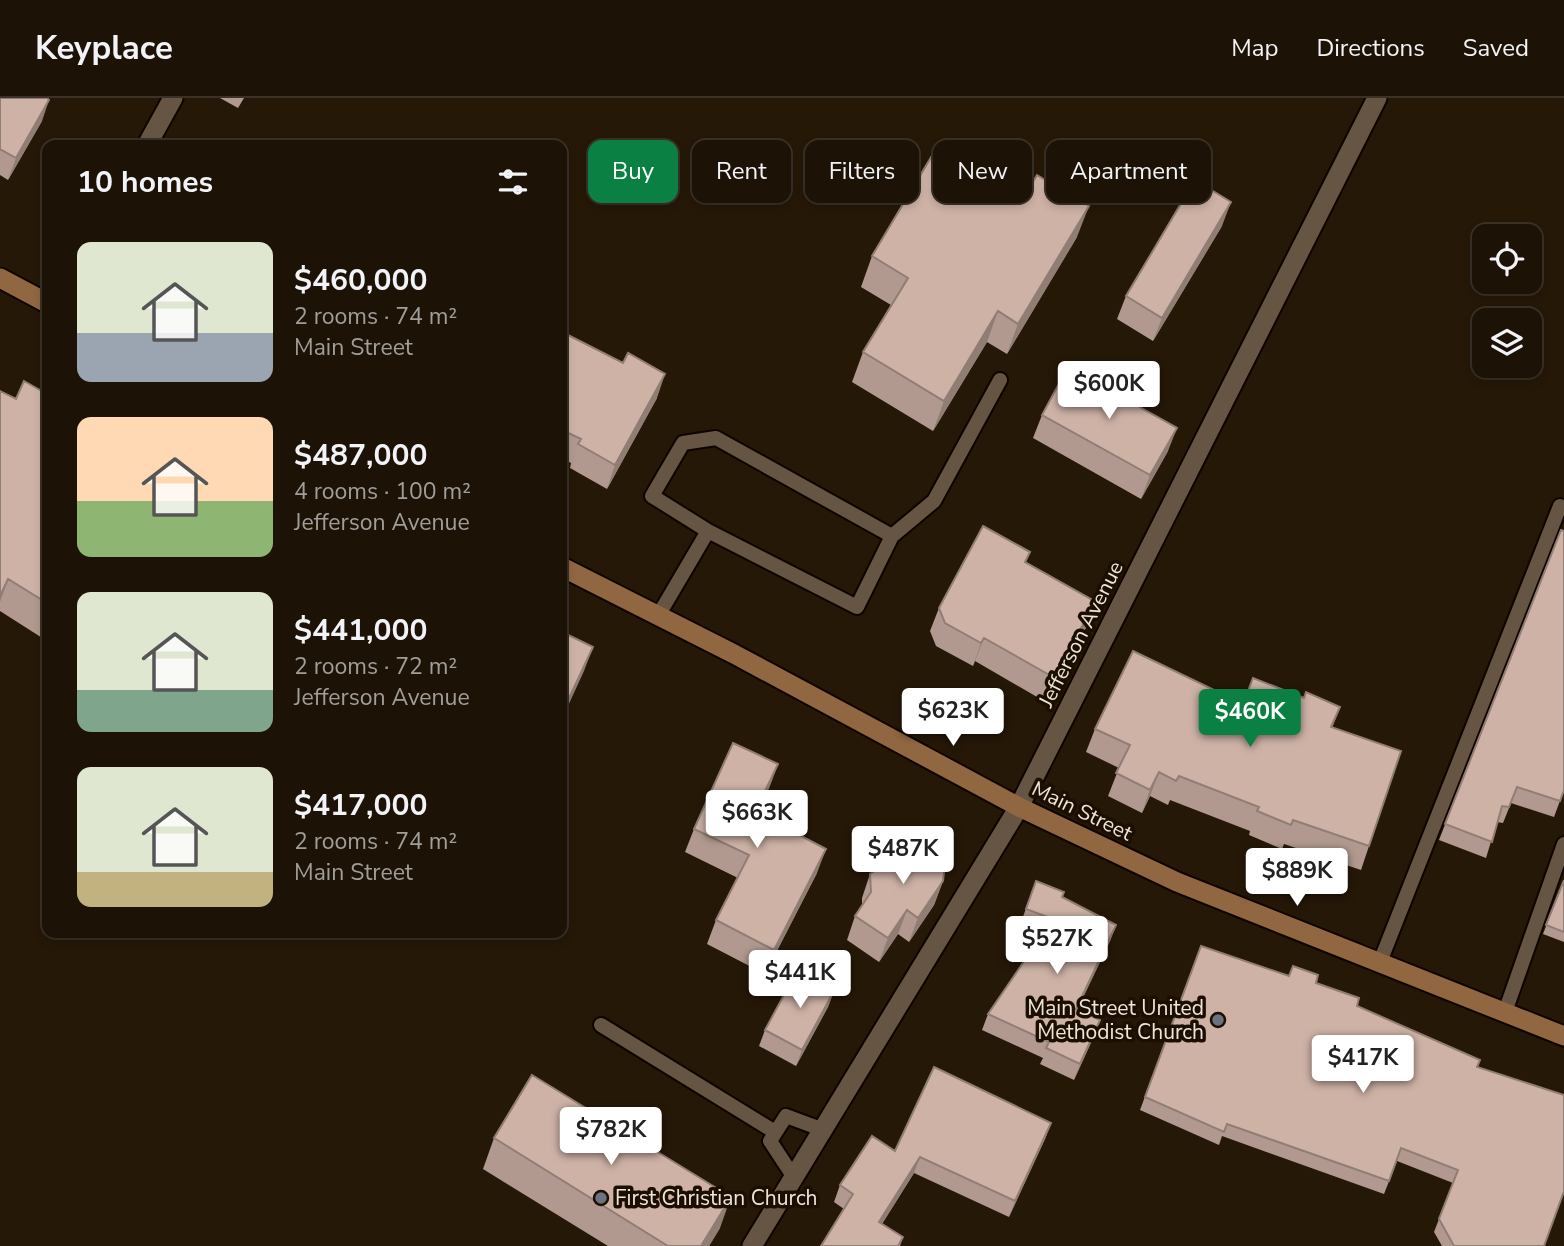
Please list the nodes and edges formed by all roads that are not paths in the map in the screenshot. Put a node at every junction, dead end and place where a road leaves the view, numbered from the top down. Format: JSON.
{"nodes":[{"id":1,"x":173,"y":98,"type":"edge"},
{"id":2,"x":1377,"y":98,"type":"edge"},
{"id":3,"x":150,"y":140,"type":"edge"},
{"id":4,"x":0,"y":278,"type":"edge"},
{"id":5,"x":42,"y":300,"type":"edge"},
{"id":6,"x":1000,"y":380,"type":"dead end"},
{"id":7,"x":1564,"y":508,"type":"edge"},
{"id":8,"x":708,"y":531,"type":"junction"},
{"id":9,"x":892,"y":536,"type":"junction"},
{"id":10,"x":567,"y":570,"type":"edge"},
{"id":11,"x":658,"y":616,"type":"junction"},
{"id":12,"x":1019,"y":807,"type":"junction"},
{"id":13,"x":1564,"y":844,"type":"edge"},
{"id":14,"x":1380,"y":962,"type":"junction"},
{"id":15,"x":1504,"y":1012,"type":"junction"},
{"id":16,"x":601,"y":1025,"type":"dead end"},
{"id":17,"x":1564,"y":1036,"type":"edge"},
{"id":18,"x":821,"y":1129,"type":"junction"},
{"id":19,"x":775,"y":1132,"type":"junction"},
{"id":20,"x":793,"y":1176,"type":"junction"},
{"id":21,"x":752,"y":1246,"type":"edge"}],
"edges":[{"from":1,"to":3,"type":"street"},
{"from":2,"to":12,"type":"street","name":"Jefferson Avenue"},
{"from":4,"to":5,"type":"main road"},
{"from":6,"to":9,"type":"lane"},
{"from":7,"to":14,"type":"lane"},
{"from":8,"to":9,"type":"lane"},
{"from":8,"to":9,"type":"lane"},
{"from":8,"to":11,"type":"lane"},
{"from":10,"to":11,"type":"main road","name":"Main Street"},
{"from":11,"to":12,"type":"main road","name":"Main Street"},
{"from":12,"to":14,"type":"main road","name":"Main Street"},
{"from":12,"to":18,"type":"street","name":"Jefferson Avenue"},
{"from":13,"to":15,"type":"lane"},
{"from":14,"to":15,"type":"main road","name":"Main Street"},
{"from":15,"to":17,"type":"main road","name":"Main Street"},
{"from":16,"to":19,"type":"lane"},
{"from":18,"to":19,"type":"lane"},
{"from":18,"to":20,"type":"street","name":"Jefferson Avenue"},
{"from":19,"to":20,"type":"lane"},
{"from":20,"to":21,"type":"street","name":"Jefferson Avenue"}]}
